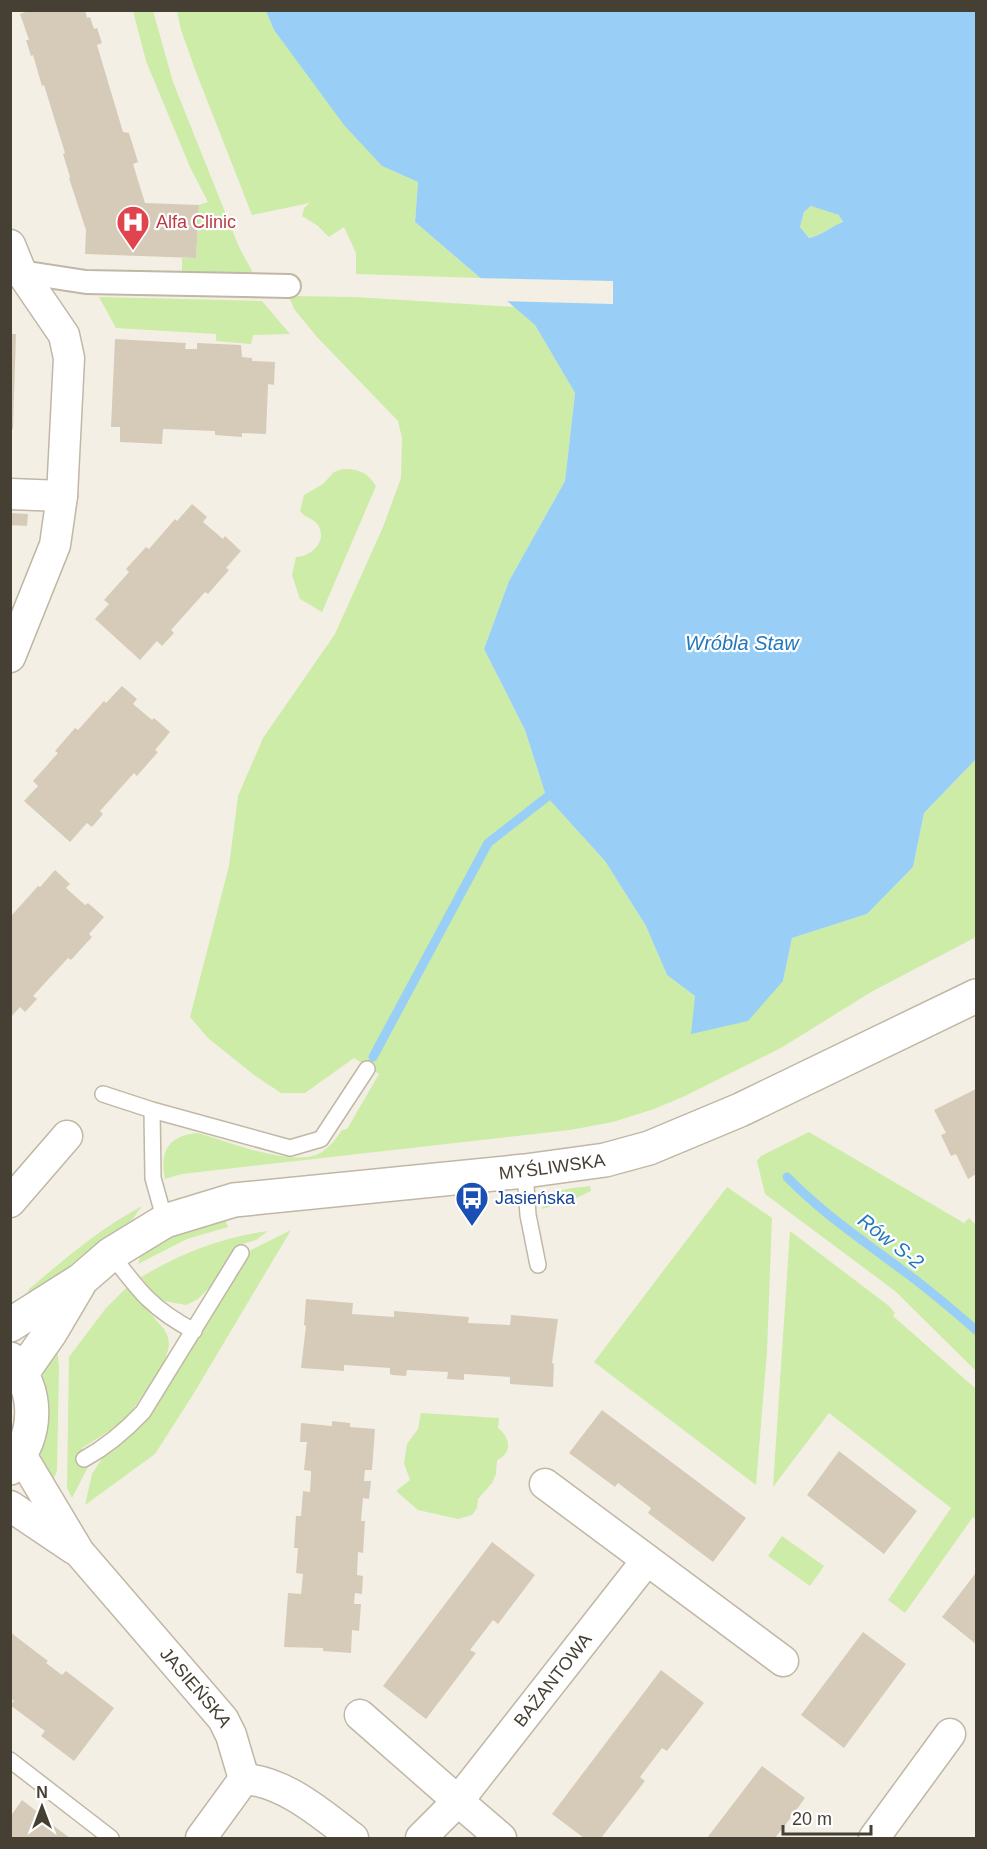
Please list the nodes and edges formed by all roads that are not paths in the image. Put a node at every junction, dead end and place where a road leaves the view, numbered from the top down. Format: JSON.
{"nodes":[{"id":1,"x":14,"y":264,"type":"edge"},
{"id":2,"x":289,"y":286,"type":"dead end"},
{"id":3,"x":10,"y":494,"type":"edge"},
{"id":4,"x":62,"y":496,"type":"junction"},
{"id":5,"x":10,"y":657,"type":"edge"},
{"id":6,"x":976,"y":996,"type":"edge"},
{"id":7,"x":367,"y":1069,"type":"dead end"},
{"id":8,"x":103,"y":1094,"type":"dead end"},
{"id":9,"x":152,"y":1110,"type":"junction"},
{"id":10,"x":67,"y":1136,"type":"dead end"},
{"id":11,"x":525,"y":1171,"type":"junction"},
{"id":12,"x":10,"y":1202,"type":"edge"},
{"id":13,"x":165,"y":1221,"type":"junction"},
{"id":14,"x":241,"y":1253,"type":"dead end"},
{"id":15,"x":111,"y":1254,"type":"junction"},
{"id":16,"x":538,"y":1265,"type":"dead end"},
{"id":17,"x":81,"y":1280,"type":"junction"},
{"id":18,"x":10,"y":1325,"type":"edge"},
{"id":19,"x":194,"y":1331,"type":"junction"},
{"id":20,"x":16,"y":1366,"type":"edge"},
{"id":21,"x":84,"y":1459,"type":"dead end"},
{"id":22,"x":16,"y":1461,"type":"edge"},
{"id":23,"x":545,"y":1484,"type":"dead end"},
{"id":24,"x":10,"y":1506,"type":"edge"},
{"id":25,"x":79,"y":1552,"type":"junction"},
{"id":26,"x":647,"y":1560,"type":"junction"},
{"id":27,"x":783,"y":1661,"type":"dead end"},
{"id":28,"x":360,"y":1715,"type":"dead end"},
{"id":29,"x":950,"y":1734,"type":"dead end"},
{"id":30,"x":10,"y":1760,"type":"edge"},
{"id":31,"x":244,"y":1779,"type":"junction"},
{"id":32,"x":458,"y":1801,"type":"junction"},
{"id":33,"x":111,"y":1839,"type":"edge"},
{"id":34,"x":201,"y":1839,"type":"edge"},
{"id":35,"x":353,"y":1839,"type":"edge"},
{"id":36,"x":421,"y":1839,"type":"edge"},
{"id":37,"x":501,"y":1839,"type":"edge"},
{"id":38,"x":874,"y":1839,"type":"edge"}],
"edges":[{"from":1,"to":2,"type":"street"},
{"from":1,"to":4,"type":"street"},
{"from":3,"to":4,"type":"street"},
{"from":4,"to":5,"type":"street"},
{"from":6,"to":11,"type":"street","name":"MYŚLIWSKA"},
{"from":7,"to":9,"type":"lane"},
{"from":8,"to":9,"type":"lane"},
{"from":9,"to":13,"type":"lane"},
{"from":10,"to":12,"type":"street"},
{"from":11,"to":13,"type":"street","name":"MYŚLIWSKA"},
{"from":11,"to":16,"type":"lane"},
{"from":13,"to":15,"type":"street","name":"MYŚLIWSKA"},
{"from":14,"to":19,"type":"lane"},
{"from":15,"to":17,"type":"street","name":"MYŚLIWSKA"},
{"from":15,"to":19,"type":"lane"},
{"from":17,"to":18,"type":"street","name":"MYŚLIWSKA"},
{"from":17,"to":20,"type":"street","name":"MYŚLIWSKA"},
{"from":19,"to":21,"type":"lane"},
{"from":20,"to":22,"type":"street"},
{"from":22,"to":25,"type":"street","name":"JASIEŃSKA"},
{"from":23,"to":26,"type":"street"},
{"from":24,"to":25,"type":"street","name":"JASIEŃSKA"},
{"from":25,"to":31,"type":"street","name":"JASIEŃSKA"},
{"from":26,"to":27,"type":"street"},
{"from":26,"to":32,"type":"street","name":"BAŻANTOWA"},
{"from":28,"to":32,"type":"street"},
{"from":29,"to":38,"type":"street"},
{"from":30,"to":33,"type":"lane"},
{"from":31,"to":34,"type":"street"},
{"from":31,"to":35,"type":"street"},
{"from":32,"to":36,"type":"street","name":"BAŻANTOWA"},
{"from":32,"to":37,"type":"street"}]}
